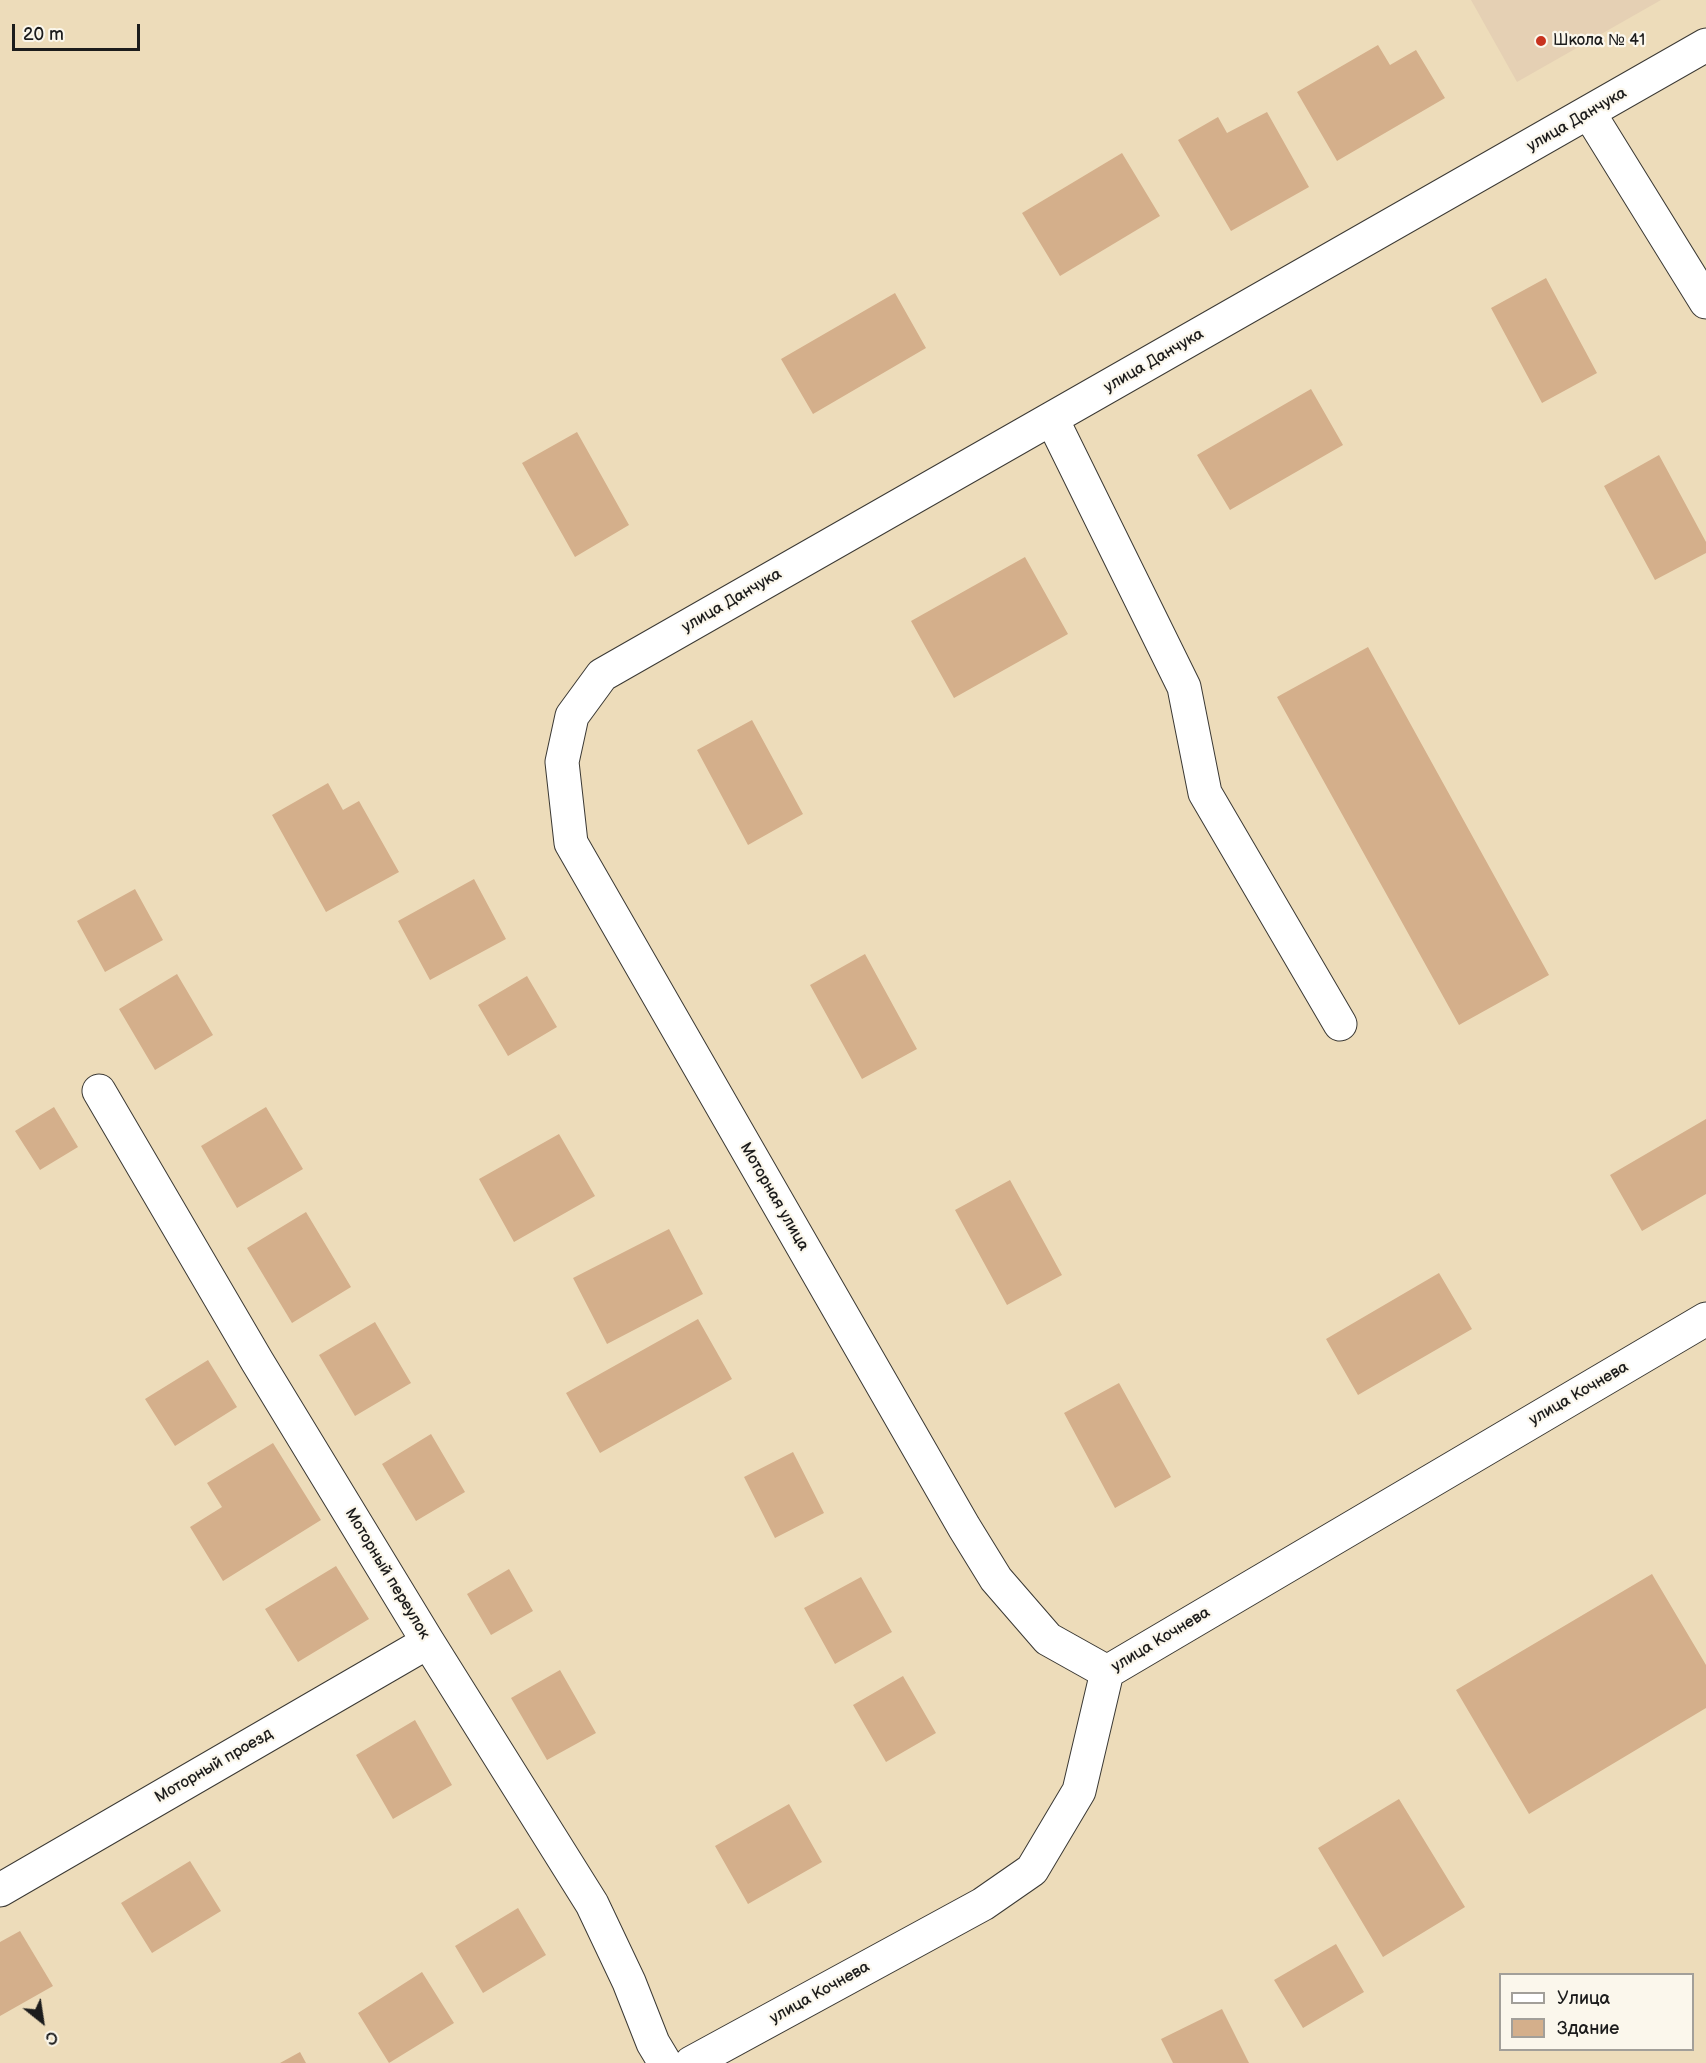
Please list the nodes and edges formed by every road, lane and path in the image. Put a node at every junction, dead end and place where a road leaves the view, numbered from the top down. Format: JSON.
{"nodes":[{"id":1,"x":1706,"y":45,"type":"edge"},
{"id":2,"x":1589,"y":113,"type":"junction"},
{"id":3,"x":1706,"y":302,"type":"edge"},
{"id":4,"x":1052,"y":419,"type":"junction"},
{"id":5,"x":602,"y":675,"type":"joint"},
{"id":6,"x":1340,"y":1024,"type":"dead end"},
{"id":7,"x":99,"y":1091,"type":"dead end"},
{"id":8,"x":1706,"y":1319,"type":"edge"},
{"id":9,"x":428,"y":1641,"type":"junction"},
{"id":10,"x":1107,"y":1672,"type":"junction"},
{"id":11,"x":0,"y":1890,"type":"edge"},
{"id":12,"x":664,"y":2063,"type":"edge"},
{"id":13,"x":691,"y":2063,"type":"edge"}],
"edges":[{"from":1,"to":2,"type":"street","name":"улица Данчука"},
{"from":2,"to":3,"type":"street"},
{"from":2,"to":4,"type":"street","name":"улица Данчука"},
{"from":4,"to":5,"type":"street","name":"улица Данчука"},
{"from":4,"to":6,"type":"street"},
{"from":5,"to":10,"type":"street","name":"Моторная улица"},
{"from":7,"to":9,"type":"street","name":"Моторный переулок"},
{"from":8,"to":10,"type":"street","name":"улица Кочнева"},
{"from":9,"to":11,"type":"street","name":"Моторный проезд"},
{"from":9,"to":12,"type":"street","name":"Моторный переулок"},
{"from":10,"to":13,"type":"street","name":"улица Кочнева"}]}
